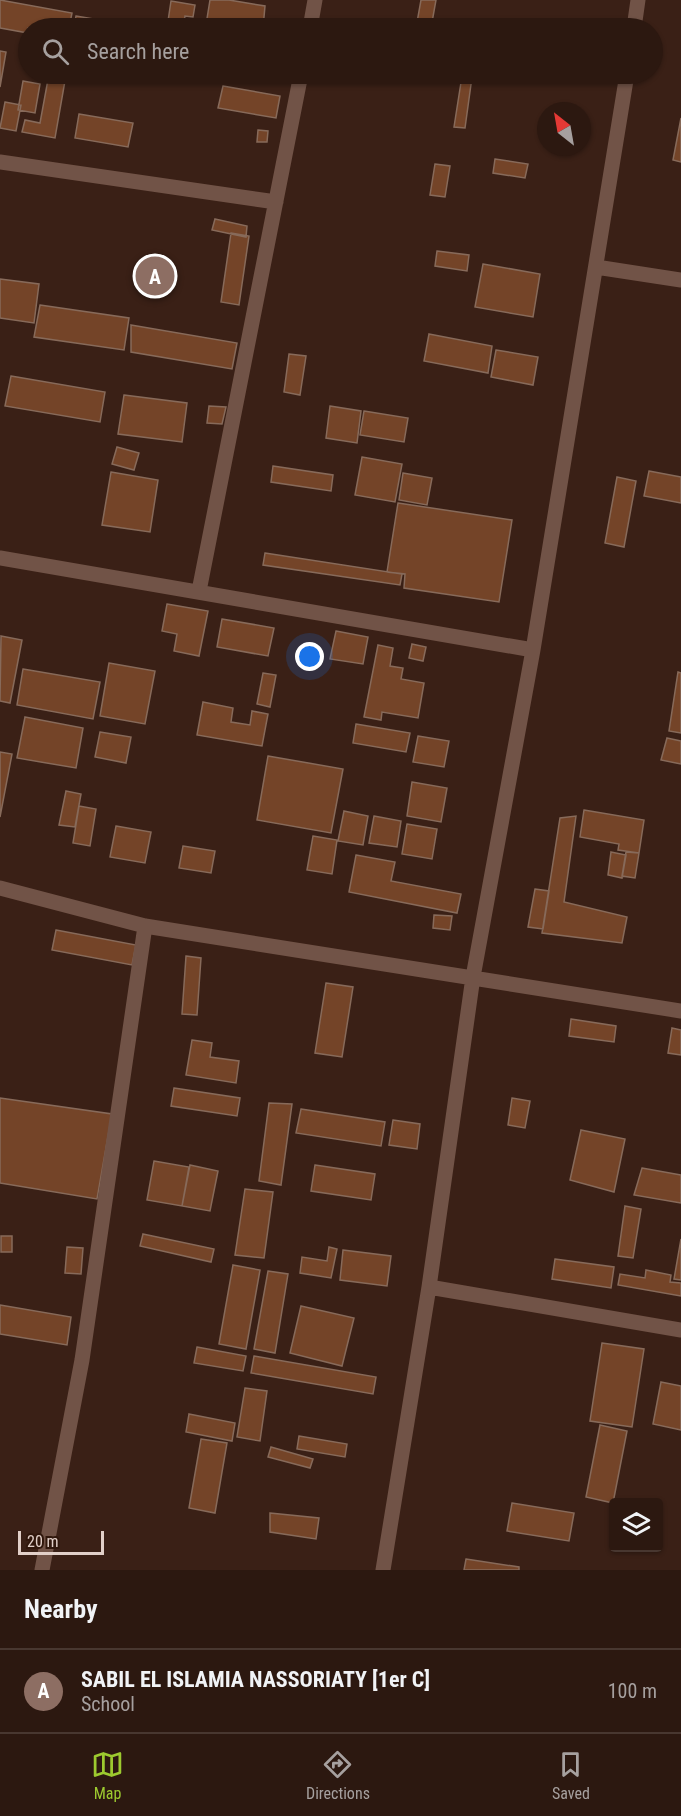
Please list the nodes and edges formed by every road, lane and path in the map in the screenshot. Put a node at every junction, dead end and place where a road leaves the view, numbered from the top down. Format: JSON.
{"nodes":[{"id":1,"x":315,"y":0,"type":"edge"},
{"id":2,"x":638,"y":0,"type":"edge"},
{"id":3,"x":311,"y":18,"type":"edge"},
{"id":4,"x":635,"y":18,"type":"edge"},
{"id":5,"x":299,"y":84,"type":"edge"},
{"id":6,"x":625,"y":84,"type":"edge"},
{"id":7,"x":0,"y":162,"type":"edge"},
{"id":8,"x":276,"y":202,"type":"junction"},
{"id":9,"x":596,"y":267,"type":"junction"},
{"id":10,"x":681,"y":280,"type":"edge"},
{"id":11,"x":0,"y":558,"type":"edge"},
{"id":12,"x":199,"y":591,"type":"junction"},
{"id":13,"x":534,"y":650,"type":"junction"},
{"id":14,"x":0,"y":888,"type":"edge"},
{"id":15,"x":145,"y":926,"type":"junction"},
{"id":16,"x":473,"y":976,"type":"junction"},
{"id":17,"x":681,"y":1011,"type":"edge"},
{"id":18,"x":429,"y":1287,"type":"junction"},
{"id":19,"x":681,"y":1330,"type":"edge"},
{"id":20,"x":42,"y":1570,"type":"edge"},
{"id":21,"x":383,"y":1570,"type":"edge"}],
"edges":[{"from":1,"to":3,"type":"street"},
{"from":2,"to":4,"type":"street"},
{"from":5,"to":8,"type":"street"},
{"from":6,"to":9,"type":"street"},
{"from":7,"to":8,"type":"street"},
{"from":8,"to":12,"type":"street"},
{"from":9,"to":10,"type":"street"},
{"from":9,"to":13,"type":"street"},
{"from":11,"to":12,"type":"street"},
{"from":12,"to":13,"type":"street"},
{"from":13,"to":16,"type":"street"},
{"from":14,"to":15,"type":"street"},
{"from":15,"to":16,"type":"street"},
{"from":15,"to":20,"type":"street"},
{"from":16,"to":17,"type":"street"},
{"from":16,"to":18,"type":"street"},
{"from":18,"to":19,"type":"street"},
{"from":18,"to":21,"type":"street"}]}
